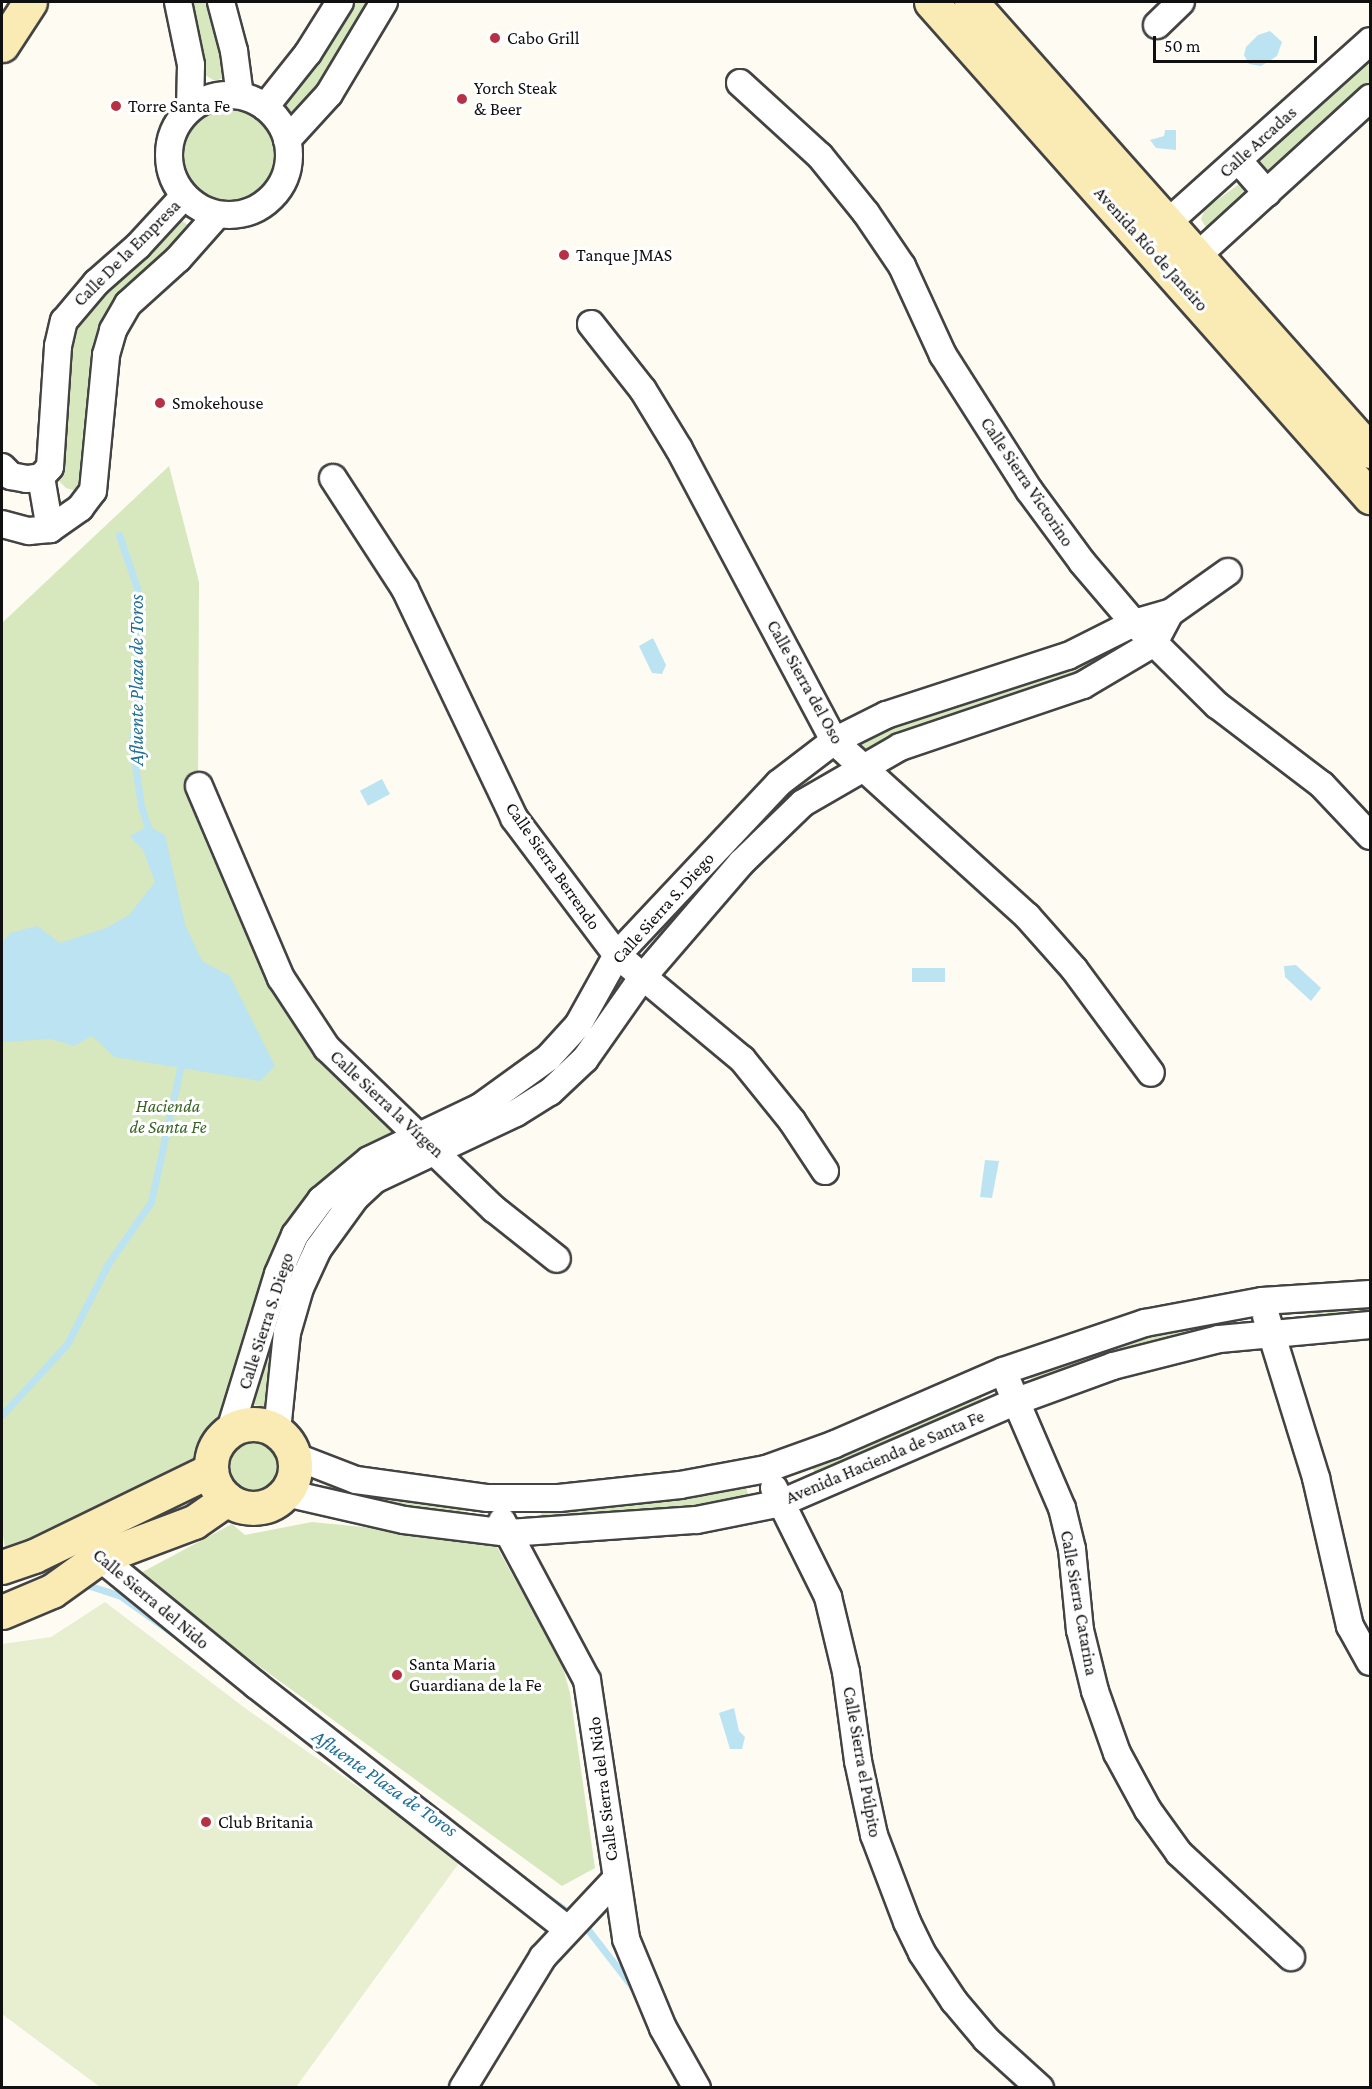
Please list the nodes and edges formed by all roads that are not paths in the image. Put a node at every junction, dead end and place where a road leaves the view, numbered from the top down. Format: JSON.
{"nodes":[{"id":1,"x":30,"y":2,"type":"edge"},
{"id":2,"x":178,"y":2,"type":"edge"},
{"id":3,"x":221,"y":2,"type":"edge"},
{"id":4,"x":340,"y":2,"type":"edge"},
{"id":5,"x":384,"y":2,"type":"edge"},
{"id":6,"x":931,"y":2,"type":"edge"},
{"id":7,"x":971,"y":2,"type":"edge"},
{"id":8,"x":1181,"y":2,"type":"edge"},
{"id":9,"x":1157,"y":25,"type":"dead end"},
{"id":10,"x":1371,"y":41,"type":"edge"},
{"id":11,"x":2,"y":45,"type":"edge"},
{"id":12,"x":740,"y":83,"type":"dead end"},
{"id":13,"x":240,"y":96,"type":"junction"},
{"id":14,"x":1371,"y":98,"type":"edge"},
{"id":15,"x":265,"y":107,"type":"junction"},
{"id":16,"x":190,"y":108,"type":"junction"},
{"id":17,"x":287,"y":140,"type":"junction"},
{"id":18,"x":1238,"y":160,"type":"junction"},
{"id":19,"x":1267,"y":193,"type":"junction"},
{"id":20,"x":184,"y":196,"type":"junction"},
{"id":21,"x":217,"y":215,"type":"junction"},
{"id":22,"x":1156,"y":232,"type":"junction"},
{"id":23,"x":1186,"y":266,"type":"junction"},
{"id":24,"x":591,"y":324,"type":"dead end"},
{"id":25,"x":1371,"y":451,"type":"edge"},
{"id":26,"x":2,"y":467,"type":"edge"},
{"id":27,"x":41,"y":477,"type":"junction"},
{"id":28,"x":333,"y":477,"type":"dead end"},
{"id":29,"x":1371,"y":497,"type":"edge"},
{"id":30,"x":2,"y":524,"type":"edge"},
{"id":31,"x":50,"y":529,"type":"junction"},
{"id":32,"x":1228,"y":572,"type":"dead end"},
{"id":33,"x":1170,"y":613,"type":"junction"},
{"id":34,"x":1134,"y":623,"type":"junction"},
{"id":35,"x":1154,"y":643,"type":"junction"},
{"id":36,"x":834,"y":741,"type":"junction"},
{"id":37,"x":859,"y":768,"type":"junction"},
{"id":38,"x":199,"y":786,"type":"dead end"},
{"id":39,"x":1371,"y":836,"type":"edge"},
{"id":40,"x":617,"y":955,"type":"junction"},
{"id":41,"x":642,"y":978,"type":"junction"},
{"id":42,"x":1151,"y":1073,"type":"dead end"},
{"id":43,"x":427,"y":1143,"type":"junction"},
{"id":44,"x":825,"y":1171,"type":"dead end"},
{"id":45,"x":557,"y":1259,"type":"dead end"},
{"id":46,"x":1371,"y":1294,"type":"edge"},
{"id":47,"x":1262,"y":1300,"type":"junction"},
{"id":48,"x":1371,"y":1325,"type":"edge"},
{"id":49,"x":1270,"y":1333,"type":"junction"},
{"id":50,"x":1002,"y":1371,"type":"junction"},
{"id":51,"x":1017,"y":1401,"type":"junction"},
{"id":52,"x":230,"y":1430,"type":"junction"},
{"id":53,"x":286,"y":1444,"type":"junction"},
{"id":54,"x":766,"y":1469,"type":"junction"},
{"id":55,"x":211,"y":1470,"type":"junction"},
{"id":56,"x":286,"y":1493,"type":"junction"},
{"id":57,"x":488,"y":1498,"type":"junction"},
{"id":58,"x":227,"y":1499,"type":"junction"},
{"id":59,"x":781,"y":1503,"type":"junction"},
{"id":60,"x":509,"y":1533,"type":"junction"},
{"id":61,"x":87,"y":1546,"type":"junction"},
{"id":62,"x":3,"y":1566,"type":"edge"},
{"id":63,"x":11,"y":1609,"type":"edge"},
{"id":64,"x":1371,"y":1662,"type":"edge"},
{"id":65,"x":614,"y":1881,"type":"junction"},
{"id":66,"x":567,"y":1929,"type":"junction"},
{"id":67,"x":1291,"y":1957,"type":"dead end"},
{"id":68,"x":463,"y":2088,"type":"edge"},
{"id":69,"x":697,"y":2088,"type":"edge"},
{"id":70,"x":1040,"y":2088,"type":"edge"}],
"edges":[{"from":1,"to":11,"type":"street"},
{"from":2,"to":16,"type":"street"},
{"from":3,"to":13,"type":"street"},
{"from":4,"to":15,"type":"street"},
{"from":5,"to":17,"type":"street"},
{"from":6,"to":22,"type":"street","name":"Avenida Río de Janeiro"},
{"from":7,"to":22,"type":"street","name":"Avenida Río de Janeiro"},
{"from":8,"to":9,"type":"street"},
{"from":10,"to":18,"type":"street","name":"Calle Arcadas"},
{"from":12,"to":34,"type":"street","name":"Calle Sierra Victorino"},
{"from":13,"to":15,"type":"street"},
{"from":13,"to":16,"type":"street"},
{"from":14,"to":19,"type":"street"},
{"from":15,"to":17,"type":"street"},
{"from":16,"to":20,"type":"street"},
{"from":17,"to":21,"type":"street"},
{"from":18,"to":19,"type":"street"},
{"from":18,"to":22,"type":"street","name":"Calle Arcadas"},
{"from":19,"to":23,"type":"street"},
{"from":20,"to":21,"type":"street"},
{"from":20,"to":27,"type":"street","name":"Calle De la Empresa"},
{"from":21,"to":31,"type":"street","name":"Calle De la Empresa"},
{"from":22,"to":23,"type":"street","name":"Avenida Río de Janeiro"},
{"from":23,"to":25,"type":"street","name":"Avenida Río de Janeiro"},
{"from":23,"to":29,"type":"street","name":"Avenida Río de Janeiro"},
{"from":24,"to":36,"type":"street","name":"Calle Sierra del Oso"},
{"from":26,"to":27,"type":"street"},
{"from":27,"to":31,"type":"street"},
{"from":28,"to":40,"type":"street","name":"Calle Sierra Berrendo"},
{"from":30,"to":31,"type":"street"},
{"from":32,"to":33,"type":"street","name":"Calle Sierra S. Diego"},
{"from":33,"to":34,"type":"street","name":"Calle Sierra S. Diego"},
{"from":33,"to":35,"type":"street","name":"Calle Sierra S. Diego"},
{"from":34,"to":35,"type":"street","name":"Calle Sierra Victorino"},
{"from":34,"to":36,"type":"street","name":"Calle Sierra S. Diego"},
{"from":35,"to":37,"type":"street","name":"Calle Sierra S. Diego"},
{"from":35,"to":39,"type":"street","name":"Calle Sierra Victorino"},
{"from":36,"to":37,"type":"street","name":"Calle Sierra del Oso"},
{"from":36,"to":40,"type":"street","name":"Calle Sierra S. Diego"},
{"from":37,"to":41,"type":"street","name":"Calle Sierra S. Diego"},
{"from":37,"to":42,"type":"street","name":"Calle Sierra del Oso"},
{"from":38,"to":43,"type":"street","name":"Calle Sierra la Vírgen"},
{"from":40,"to":41,"type":"street","name":"Calle Sierra Berrendo"},
{"from":40,"to":43,"type":"street","name":"Calle Sierra S. Diego"},
{"from":41,"to":43,"type":"street","name":"Calle Sierra S. Diego"},
{"from":41,"to":44,"type":"street","name":"Calle Sierra Berrendo"},
{"from":43,"to":45,"type":"street","name":"Calle Sierra la Vírgen"},
{"from":43,"to":52,"type":"street","name":"Calle Sierra S. Diego"},
{"from":43,"to":53,"type":"street","name":"Calle Sierra S. Diego"},
{"from":46,"to":47,"type":"street","name":"Avenida Hacienda de Santa Fe"},
{"from":47,"to":49,"type":"street"},
{"from":47,"to":50,"type":"street","name":"Avenida Hacienda de Santa Fe"},
{"from":48,"to":49,"type":"street","name":"Avenida Hacienda de Santa Fe"},
{"from":49,"to":51,"type":"street","name":"Avenida Hacienda de Santa Fe"},
{"from":49,"to":64,"type":"street"},
{"from":50,"to":51,"type":"street","name":"Calle Sierra Catarina"},
{"from":50,"to":54,"type":"street","name":"Avenida Hacienda de Santa Fe"},
{"from":51,"to":59,"type":"street","name":"Avenida Hacienda de Santa Fe"},
{"from":51,"to":67,"type":"street","name":"Calle Sierra Catarina"},
{"from":52,"to":53,"type":"street"},
{"from":52,"to":55,"type":"street"},
{"from":53,"to":56,"type":"street"},
{"from":53,"to":57,"type":"street","name":"Avenida Hacienda de Santa Fe"},
{"from":54,"to":57,"type":"street","name":"Avenida Hacienda de Santa Fe"},
{"from":54,"to":59,"type":"street","name":"Calle Sierra el Púlpito"},
{"from":55,"to":58,"type":"street"},
{"from":55,"to":61,"type":"street"},
{"from":56,"to":58,"type":"street"},
{"from":56,"to":60,"type":"street","name":"Avenida Hacienda de Santa Fe"},
{"from":57,"to":60,"type":"street","name":"Calle Sierra del Nido"},
{"from":58,"to":61,"type":"street"},
{"from":59,"to":60,"type":"street","name":"Avenida Hacienda de Santa Fe"},
{"from":59,"to":70,"type":"street","name":"Calle Sierra el Púlpito"},
{"from":60,"to":65,"type":"street","name":"Calle Sierra del Nido"},
{"from":61,"to":62,"type":"street"},
{"from":61,"to":63,"type":"street"},
{"from":61,"to":66,"type":"street","name":"Calle Sierra del Nido"},
{"from":62,"to":63,"type":"street"},
{"from":65,"to":66,"type":"street"},
{"from":65,"to":69,"type":"street","name":"Calle Sierra del Nido"},
{"from":66,"to":68,"type":"street"}]}
